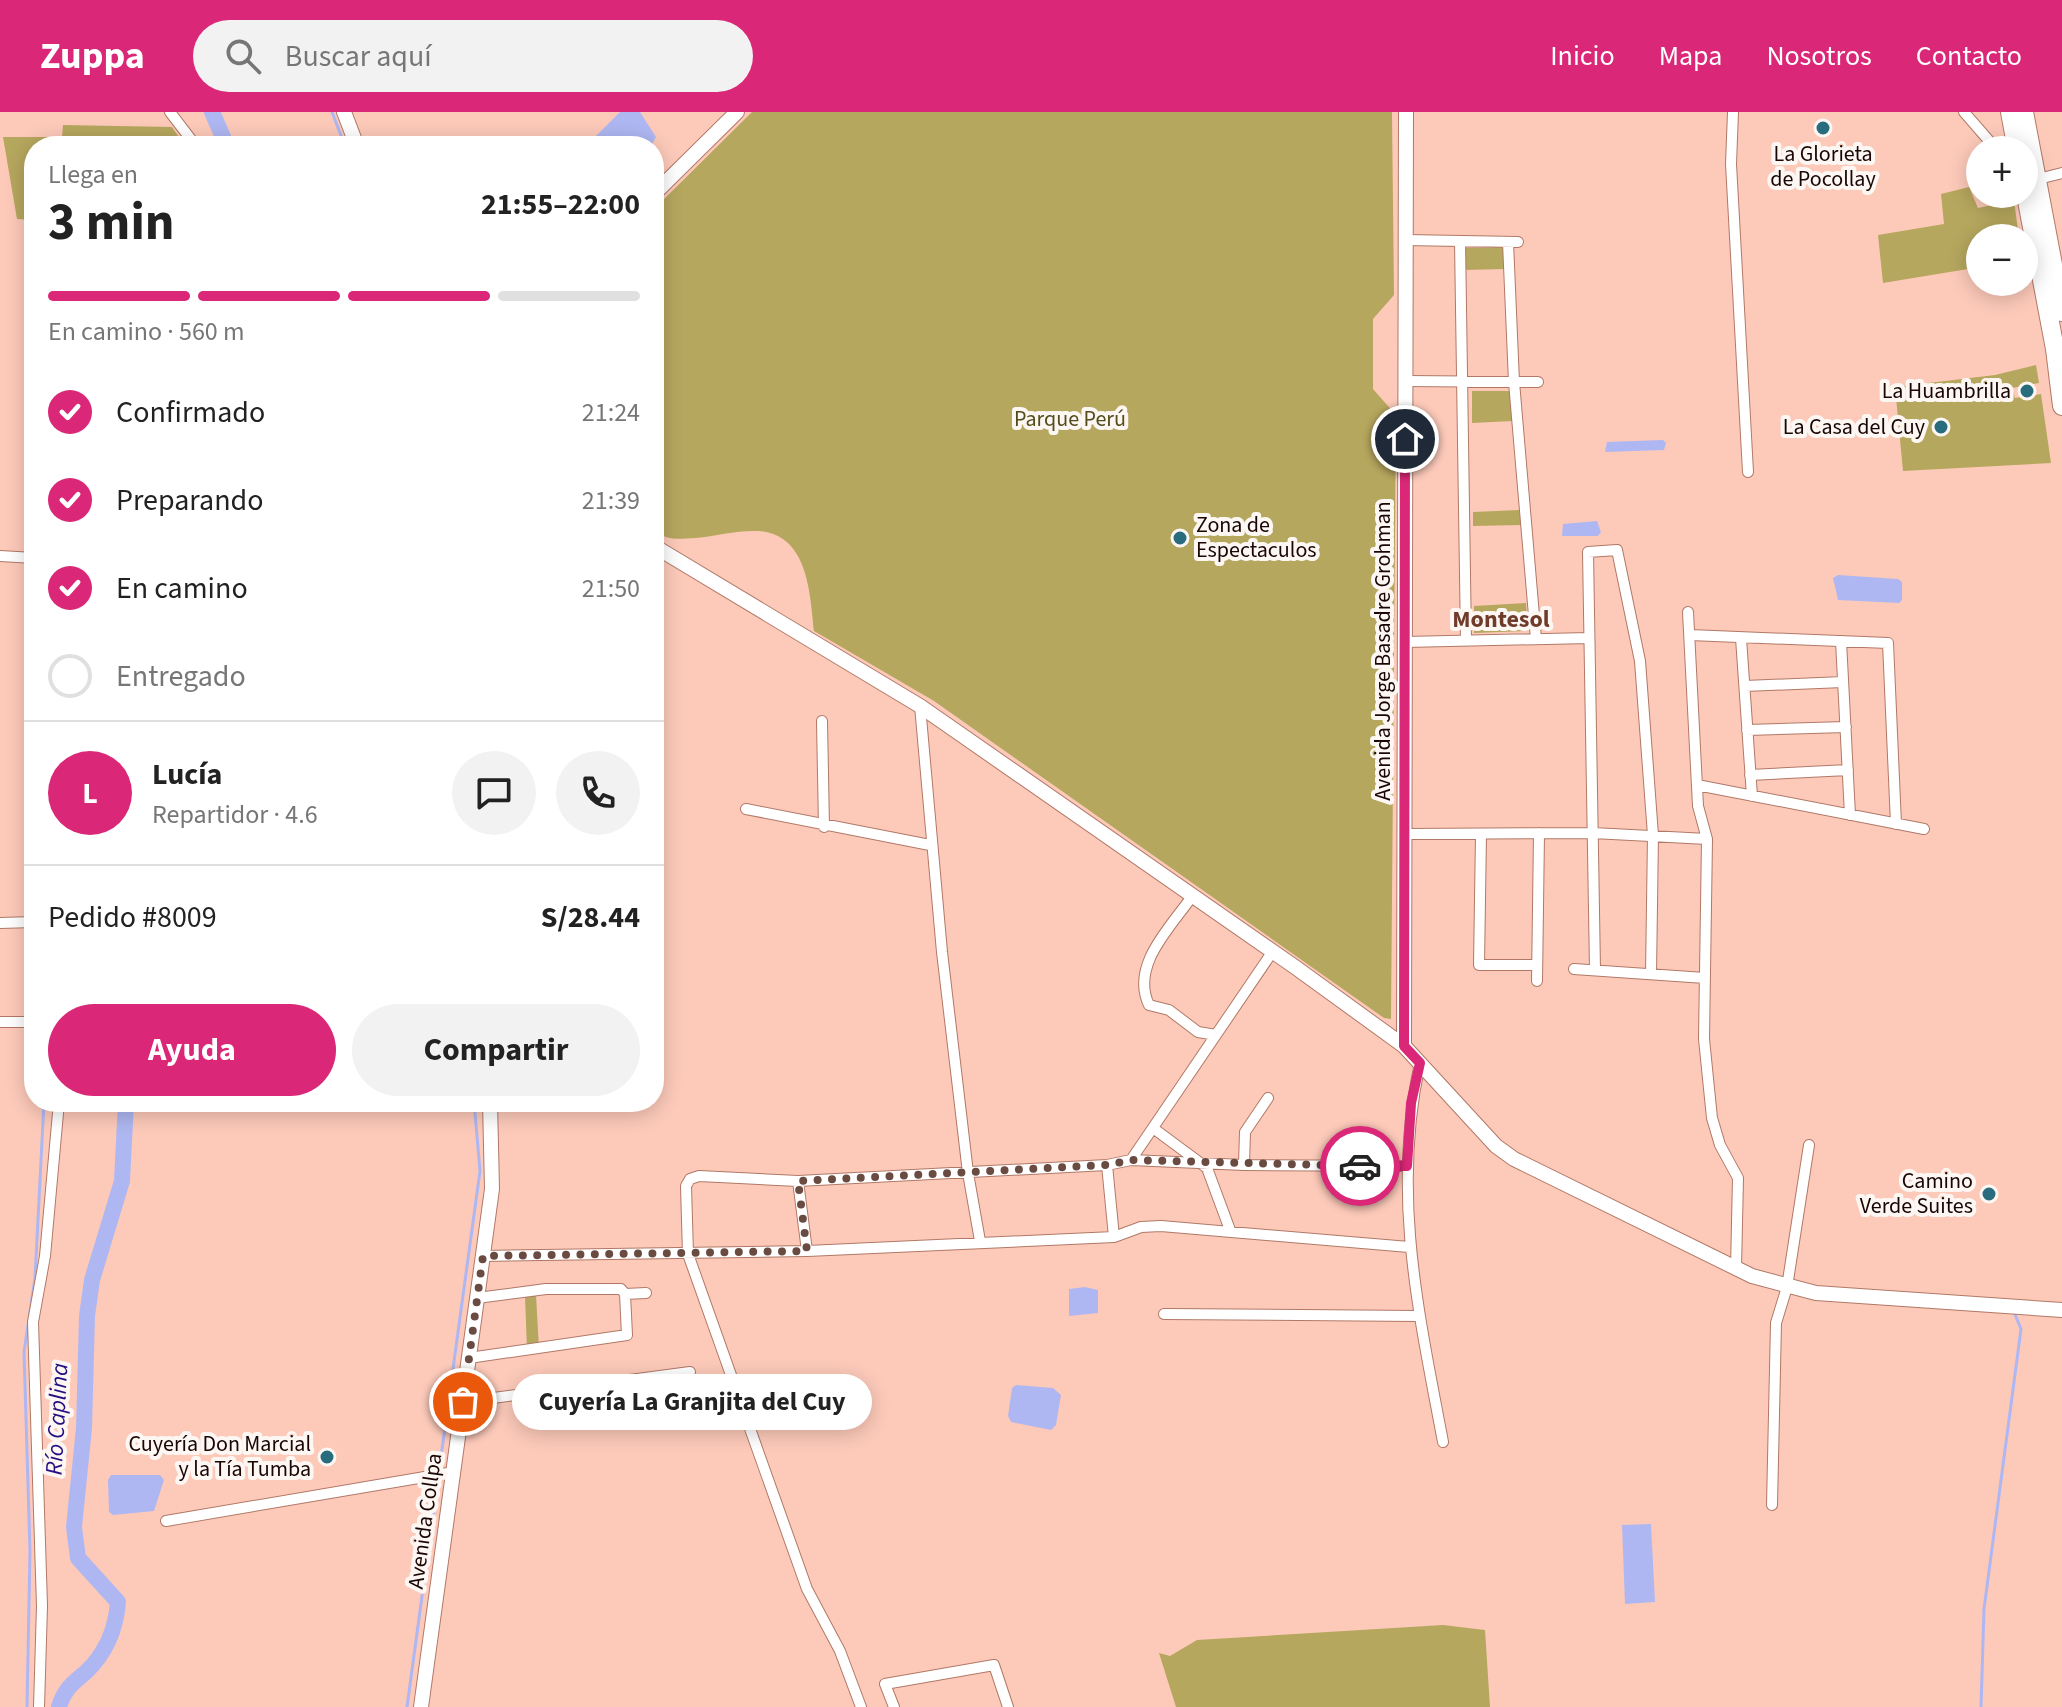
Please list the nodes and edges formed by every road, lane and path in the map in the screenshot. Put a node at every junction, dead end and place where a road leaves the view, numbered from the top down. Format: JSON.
{"nodes":[{"id":1,"x":170,"y":112,"type":"edge"},
{"id":2,"x":344,"y":112,"type":"edge"},
{"id":3,"x":737,"y":112,"type":"edge"},
{"id":4,"x":1406,"y":112,"type":"edge"},
{"id":5,"x":1733,"y":112,"type":"edge"},
{"id":6,"x":1964,"y":112,"type":"edge"},
{"id":7,"x":2010,"y":112,"type":"edge"},
{"id":8,"x":2024,"y":112,"type":"edge"},
{"id":9,"x":188,"y":136,"type":"edge"},
{"id":10,"x":353,"y":136,"type":"edge"},
{"id":11,"x":1985,"y":136,"type":"edge"},
{"id":12,"x":2014,"y":136,"type":"edge"},
{"id":13,"x":2025,"y":136,"type":"edge"},
{"id":14,"x":2062,"y":173,"type":"edge"},
{"id":15,"x":2038,"y":179,"type":"edge"},
{"id":16,"x":664,"y":184,"type":"edge"},
{"id":17,"x":2037,"y":208,"type":"edge"},
{"id":18,"x":1405,"y":240,"type":"junction"},
{"id":19,"x":1460,"y":241,"type":"junction"},
{"id":20,"x":2050,"y":249,"type":"edge"},
{"id":21,"x":2058,"y":320,"type":"edge"},
{"id":22,"x":1405,"y":381,"type":"junction"},
{"id":23,"x":1461,"y":382,"type":"junction"},
{"id":24,"x":1514,"y":382,"type":"junction"},
{"id":25,"x":1538,"y":382,"type":"dead end"},
{"id":26,"x":2062,"y":406,"type":"edge"},
{"id":27,"x":1748,"y":472,"type":"dead end"},
{"id":28,"x":664,"y":552,"type":"edge"},
{"id":29,"x":0,"y":556,"type":"edge"},
{"id":30,"x":24,"y":557,"type":"edge"},
{"id":31,"x":1688,"y":612,"type":"dead end"},
{"id":32,"x":1690,"y":635,"type":"junction"},
{"id":33,"x":1589,"y":638,"type":"junction"},
{"id":34,"x":1741,"y":638,"type":"junction"},
{"id":35,"x":1536,"y":639,"type":"junction"},
{"id":36,"x":1466,"y":641,"type":"junction"},
{"id":37,"x":1841,"y":641,"type":"junction"},
{"id":38,"x":1405,"y":642,"type":"junction"},
{"id":39,"x":1843,"y":682,"type":"junction"},
{"id":40,"x":1745,"y":686,"type":"junction"},
{"id":41,"x":920,"y":706,"type":"junction"},
{"id":42,"x":822,"y":721,"type":"dead end"},
{"id":43,"x":1846,"y":727,"type":"junction"},
{"id":44,"x":1747,"y":730,"type":"junction"},
{"id":45,"x":1848,"y":770,"type":"junction"},
{"id":46,"x":1750,"y":775,"type":"junction"},
{"id":47,"x":1697,"y":785,"type":"junction"},
{"id":48,"x":1752,"y":796,"type":"junction"},
{"id":49,"x":746,"y":809,"type":"dead end"},
{"id":50,"x":1850,"y":815,"type":"junction"},
{"id":51,"x":1896,"y":824,"type":"junction"},
{"id":52,"x":824,"y":827,"type":"junction"},
{"id":53,"x":1924,"y":829,"type":"dead end"},
{"id":54,"x":1539,"y":833,"type":"junction"},
{"id":55,"x":1593,"y":833,"type":"junction"},
{"id":56,"x":1405,"y":834,"type":"junction"},
{"id":57,"x":1481,"y":834,"type":"junction"},
{"id":58,"x":1653,"y":835,"type":"junction"},
{"id":59,"x":1707,"y":839,"type":"junction"},
{"id":60,"x":930,"y":845,"type":"junction"},
{"id":61,"x":1193,"y":895,"type":"junction"},
{"id":62,"x":24,"y":922,"type":"edge"},
{"id":63,"x":0,"y":923,"type":"edge"},
{"id":64,"x":1273,"y":951,"type":"junction"},
{"id":65,"x":1537,"y":965,"type":"junction"},
{"id":66,"x":1574,"y":969,"type":"dead end"},
{"id":67,"x":1595,"y":970,"type":"junction"},
{"id":68,"x":1651,"y":974,"type":"junction"},
{"id":69,"x":1705,"y":978,"type":"junction"},
{"id":70,"x":1537,"y":981,"type":"dead end"},
{"id":71,"x":0,"y":1022,"type":"edge"},
{"id":72,"x":24,"y":1022,"type":"edge"},
{"id":73,"x":1216,"y":1035,"type":"junction"},
{"id":74,"x":1404,"y":1046,"type":"junction"},
{"id":75,"x":1420,"y":1063,"type":"junction"},
{"id":76,"x":1268,"y":1098,"type":"dead end"},
{"id":77,"x":58,"y":1112,"type":"edge"},
{"id":78,"x":491,"y":1112,"type":"edge"},
{"id":79,"x":1153,"y":1128,"type":"junction"},
{"id":80,"x":1809,"y":1145,"type":"dead end"},
{"id":81,"x":1131,"y":1160,"type":"junction"},
{"id":82,"x":1196,"y":1163,"type":"junction"},
{"id":83,"x":1107,"y":1165,"type":"junction"},
{"id":84,"x":1244,"y":1165,"type":"junction"},
{"id":85,"x":1407,"y":1166,"type":"junction"},
{"id":86,"x":968,"y":1173,"type":"junction"},
{"id":87,"x":798,"y":1181,"type":"junction"},
{"id":88,"x":1230,"y":1230,"type":"junction"},
{"id":89,"x":1114,"y":1237,"type":"junction"},
{"id":90,"x":980,"y":1241,"type":"junction"},
{"id":91,"x":1409,"y":1247,"type":"junction"},
{"id":92,"x":807,"y":1251,"type":"junction"},
{"id":93,"x":688,"y":1254,"type":"junction"},
{"id":94,"x":483,"y":1256,"type":"junction"},
{"id":95,"x":1736,"y":1268,"type":"junction"},
{"id":96,"x":1787,"y":1287,"type":"junction"},
{"id":97,"x":646,"y":1293,"type":"dead end"},
{"id":98,"x":625,"y":1294,"type":"junction"},
{"id":99,"x":477,"y":1298,"type":"junction"},
{"id":100,"x":2062,"y":1310,"type":"edge"},
{"id":101,"x":1164,"y":1314,"type":"dead end"},
{"id":102,"x":1417,"y":1316,"type":"junction"},
{"id":103,"x":469,"y":1358,"type":"junction"},
{"id":104,"x":690,"y":1372,"type":"dead end"},
{"id":105,"x":463,"y":1402,"type":"junction"},
{"id":106,"x":1443,"y":1442,"type":"dead end"},
{"id":107,"x":454,"y":1472,"type":"junction"},
{"id":108,"x":1772,"y":1505,"type":"dead end"},
{"id":109,"x":166,"y":1521,"type":"dead end"},
{"id":110,"x":39,"y":1707,"type":"edge"},
{"id":111,"x":421,"y":1707,"type":"edge"},
{"id":112,"x":861,"y":1707,"type":"edge"},
{"id":113,"x":894,"y":1707,"type":"edge"},
{"id":114,"x":1008,"y":1707,"type":"edge"}],
"edges":[{"from":1,"to":9,"type":"street"},
{"from":2,"to":10,"type":"main road"},
{"from":3,"to":16,"type":"main road"},
{"from":4,"to":18,"type":"main road","name":"Avenida Jorge Basadre Grohman"},
{"from":5,"to":27,"type":"street"},
{"from":6,"to":11,"type":"street"},
{"from":7,"to":12,"type":"highway"},
{"from":8,"to":13,"type":"highway"},
{"from":14,"to":15,"type":"street"},
{"from":17,"to":20,"type":"highway"},
{"from":18,"to":19,"type":"street"},
{"from":18,"to":22,"type":"main road","name":"Avenida Jorge Basadre Grohman"},
{"from":19,"to":23,"type":"street"},
{"from":19,"to":24,"type":"street"},
{"from":20,"to":21,"type":"highway"},
{"from":21,"to":26,"type":"highway"},
{"from":22,"to":23,"type":"street"},
{"from":22,"to":38,"type":"main road","name":"Avenida Jorge Basadre Grohman"},
{"from":23,"to":24,"type":"street"},
{"from":23,"to":36,"type":"street"},
{"from":24,"to":25,"type":"street"},
{"from":24,"to":35,"type":"street"},
{"from":28,"to":41,"type":"main road"},
{"from":29,"to":30,"type":"street"},
{"from":31,"to":32,"type":"street"},
{"from":32,"to":34,"type":"street"},
{"from":32,"to":47,"type":"street"},
{"from":33,"to":35,"type":"street"},
{"from":33,"to":55,"type":"street"},
{"from":33,"to":58,"type":"street"},
{"from":34,"to":37,"type":"street"},
{"from":34,"to":40,"type":"street"},
{"from":35,"to":36,"type":"street"},
{"from":36,"to":38,"type":"street"},
{"from":37,"to":39,"type":"street"},
{"from":37,"to":51,"type":"street"},
{"from":38,"to":56,"type":"main road","name":"Avenida Jorge Basadre Grohman"},
{"from":39,"to":40,"type":"street"},
{"from":39,"to":43,"type":"street"},
{"from":40,"to":44,"type":"street"},
{"from":41,"to":60,"type":"street"},
{"from":41,"to":61,"type":"main road"},
{"from":42,"to":52,"type":"street"},
{"from":43,"to":44,"type":"street"},
{"from":43,"to":45,"type":"street"},
{"from":44,"to":46,"type":"street"},
{"from":45,"to":46,"type":"street"},
{"from":45,"to":50,"type":"street"},
{"from":46,"to":48,"type":"street"},
{"from":47,"to":48,"type":"street"},
{"from":47,"to":59,"type":"street"},
{"from":48,"to":50,"type":"street"},
{"from":49,"to":52,"type":"street"},
{"from":50,"to":51,"type":"street"},
{"from":51,"to":53,"type":"street"},
{"from":52,"to":60,"type":"street"},
{"from":54,"to":55,"type":"street"},
{"from":54,"to":57,"type":"street"},
{"from":54,"to":65,"type":"street"},
{"from":55,"to":58,"type":"street"},
{"from":55,"to":67,"type":"street"},
{"from":56,"to":57,"type":"street"},
{"from":56,"to":74,"type":"main road","name":"Avenida Jorge Basadre Grohman"},
{"from":57,"to":65,"type":"street"},
{"from":58,"to":59,"type":"street"},
{"from":58,"to":68,"type":"street"},
{"from":59,"to":69,"type":"street"},
{"from":60,"to":86,"type":"street"},
{"from":61,"to":64,"type":"main road"},
{"from":61,"to":73,"type":"street"},
{"from":62,"to":63,"type":"street"},
{"from":64,"to":73,"type":"street"},
{"from":64,"to":74,"type":"main road"},
{"from":65,"to":70,"type":"street"},
{"from":66,"to":67,"type":"street"},
{"from":67,"to":68,"type":"street"},
{"from":68,"to":69,"type":"street"},
{"from":69,"to":95,"type":"street"},
{"from":71,"to":72,"type":"street"},
{"from":73,"to":79,"type":"street"},
{"from":74,"to":75,"type":"main road"},
{"from":75,"to":85,"type":"street"},
{"from":75,"to":95,"type":"main road"},
{"from":76,"to":84,"type":"street"},
{"from":77,"to":110,"type":"street"},
{"from":78,"to":94,"type":"main road","name":"Avenida Collpa"},
{"from":79,"to":81,"type":"street"},
{"from":79,"to":82,"type":"street"},
{"from":80,"to":96,"type":"street"},
{"from":81,"to":82,"type":"street"},
{"from":81,"to":83,"type":"street"},
{"from":82,"to":84,"type":"street"},
{"from":82,"to":88,"type":"street"},
{"from":83,"to":86,"type":"street"},
{"from":83,"to":89,"type":"street"},
{"from":84,"to":85,"type":"street"},
{"from":85,"to":91,"type":"street"},
{"from":86,"to":87,"type":"street"},
{"from":86,"to":90,"type":"street"},
{"from":87,"to":92,"type":"street"},
{"from":87,"to":93,"type":"street"},
{"from":88,"to":89,"type":"street"},
{"from":88,"to":91,"type":"street"},
{"from":89,"to":90,"type":"street"},
{"from":90,"to":92,"type":"street"},
{"from":91,"to":102,"type":"street"},
{"from":92,"to":93,"type":"street"},
{"from":93,"to":94,"type":"street"},
{"from":93,"to":112,"type":"street"},
{"from":94,"to":99,"type":"main road","name":"Avenida Collpa"},
{"from":95,"to":96,"type":"main road"},
{"from":96,"to":100,"type":"main road"},
{"from":96,"to":108,"type":"street"},
{"from":97,"to":98,"type":"street"},
{"from":98,"to":99,"type":"street"},
{"from":98,"to":103,"type":"street"},
{"from":99,"to":103,"type":"main road","name":"Avenida Collpa"},
{"from":101,"to":102,"type":"street"},
{"from":102,"to":106,"type":"street"},
{"from":103,"to":105,"type":"main road","name":"Avenida Collpa"},
{"from":104,"to":105,"type":"street"},
{"from":105,"to":107,"type":"main road","name":"Avenida Collpa"},
{"from":107,"to":109,"type":"street"},
{"from":107,"to":111,"type":"main road","name":"Avenida Collpa"},
{"from":113,"to":114,"type":"street"}]}
